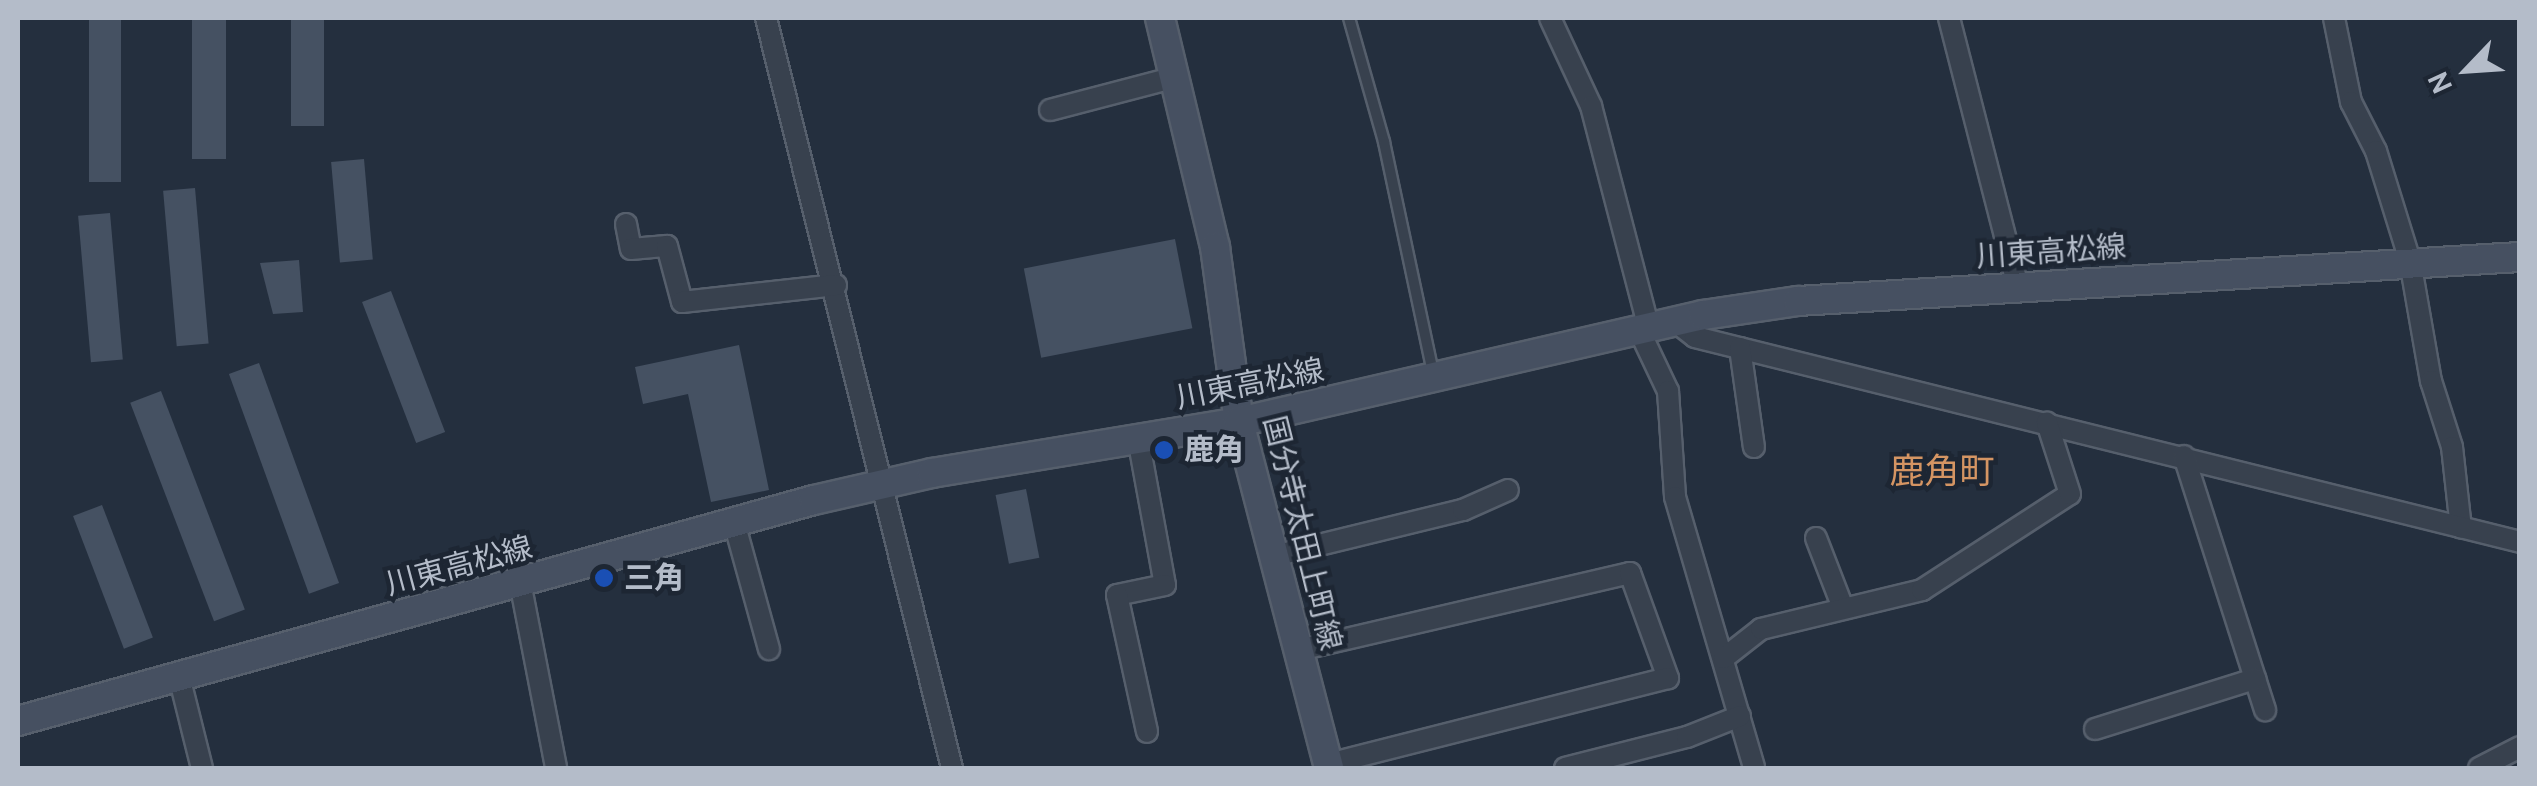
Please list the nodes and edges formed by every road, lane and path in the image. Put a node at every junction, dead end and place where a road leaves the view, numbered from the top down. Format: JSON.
{"nodes":[{"id":1,"x":766,"y":18,"type":"edge"},
{"id":2,"x":1160,"y":18,"type":"edge"},
{"id":3,"x":1349,"y":18,"type":"edge"},
{"id":4,"x":1550,"y":18,"type":"edge"},
{"id":5,"x":1949,"y":18,"type":"edge"},
{"id":6,"x":2334,"y":18,"type":"edge"},
{"id":7,"x":1176,"y":77,"type":"junction"},
{"id":8,"x":1050,"y":110,"type":"dead end"},
{"id":9,"x":626,"y":224,"type":"dead end"},
{"id":10,"x":2520,"y":256,"type":"edge"},
{"id":11,"x":2410,"y":262,"type":"junction"},
{"id":12,"x":836,"y":285,"type":"junction"},
{"id":13,"x":2018,"y":287,"type":"junction"},
{"id":14,"x":1655,"y":327,"type":"junction"},
{"id":15,"x":1740,"y":348,"type":"junction"},
{"id":16,"x":1434,"y":378,"type":"junction"},
{"id":17,"x":1240,"y":422,"type":"junction"},
{"id":18,"x":2048,"y":423,"type":"junction"},
{"id":19,"x":1138,"y":438,"type":"junction"},
{"id":20,"x":1754,"y":446,"type":"dead end"},
{"id":21,"x":2184,"y":456,"type":"junction"},
{"id":22,"x":885,"y":484,"type":"junction"},
{"id":23,"x":1508,"y":490,"type":"dead end"},
{"id":24,"x":734,"y":522,"type":"junction"},
{"id":25,"x":2461,"y":528,"type":"junction"},
{"id":26,"x":1816,"y":538,"type":"dead end"},
{"id":27,"x":2520,"y":542,"type":"edge"},
{"id":28,"x":1274,"y":556,"type":"junction"},
{"id":29,"x":520,"y":582,"type":"junction"},
{"id":30,"x":1843,"y":608,"type":"junction"},
{"id":31,"x":769,"y":649,"type":"dead end"},
{"id":32,"x":1298,"y":650,"type":"junction"},
{"id":33,"x":1724,"y":658,"type":"junction"},
{"id":34,"x":179,"y":676,"type":"junction"},
{"id":35,"x":2255,"y":679,"type":"junction"},
{"id":36,"x":2265,"y":710,"type":"dead end"},
{"id":37,"x":1740,"y":716,"type":"junction"},
{"id":38,"x":18,"y":721,"type":"edge"},
{"id":39,"x":2096,"y":729,"type":"dead end"},
{"id":40,"x":1147,"y":732,"type":"dead end"},
{"id":41,"x":2520,"y":747,"type":"edge"},
{"id":42,"x":1329,"y":766,"type":"edge"},
{"id":43,"x":202,"y":768,"type":"edge"},
{"id":44,"x":556,"y":768,"type":"edge"},
{"id":45,"x":952,"y":768,"type":"edge"},
{"id":46,"x":1565,"y":768,"type":"edge"},
{"id":47,"x":1754,"y":768,"type":"edge"},
{"id":48,"x":2479,"y":768,"type":"edge"}],
"edges":[{"from":1,"to":12,"type":"street"},
{"from":2,"to":7,"type":"main road","name":"国分寺太田上町線"},
{"from":3,"to":16,"type":"lane"},
{"from":4,"to":14,"type":"street"},
{"from":5,"to":13,"type":"street"},
{"from":6,"to":11,"type":"street"},
{"from":7,"to":8,"type":"street"},
{"from":7,"to":17,"type":"main road","name":"国分寺太田上町線"},
{"from":9,"to":12,"type":"street"},
{"from":10,"to":11,"type":"main road","name":"川東高松線"},
{"from":11,"to":13,"type":"main road","name":"川東高松線"},
{"from":11,"to":25,"type":"street"},
{"from":12,"to":22,"type":"street"},
{"from":13,"to":14,"type":"main road","name":"川東高松線"},
{"from":14,"to":15,"type":"street"},
{"from":14,"to":16,"type":"main road","name":"川東高松線"},
{"from":14,"to":33,"type":"street"},
{"from":15,"to":18,"type":"street"},
{"from":15,"to":20,"type":"street"},
{"from":16,"to":17,"type":"main road","name":"川東高松線"},
{"from":17,"to":19,"type":"main road","name":"川東高松線"},
{"from":17,"to":28,"type":"main road","name":"国分寺太田上町線"},
{"from":18,"to":21,"type":"street"},
{"from":18,"to":30,"type":"street"},
{"from":19,"to":22,"type":"main road","name":"川東高松線"},
{"from":19,"to":40,"type":"street"},
{"from":21,"to":25,"type":"street"},
{"from":21,"to":35,"type":"street"},
{"from":22,"to":24,"type":"main road","name":"川東高松線"},
{"from":22,"to":45,"type":"street"},
{"from":23,"to":28,"type":"street"},
{"from":24,"to":29,"type":"main road","name":"川東高松線"},
{"from":24,"to":31,"type":"street"},
{"from":25,"to":27,"type":"street"},
{"from":26,"to":30,"type":"street"},
{"from":28,"to":32,"type":"main road","name":"国分寺太田上町線"},
{"from":29,"to":34,"type":"main road","name":"川東高松線"},
{"from":29,"to":44,"type":"street"},
{"from":30,"to":33,"type":"street"},
{"from":32,"to":42,"type":"main road","name":"国分寺太田上町線"},
{"from":32,"to":42,"type":"street"},
{"from":33,"to":37,"type":"street"},
{"from":34,"to":38,"type":"main road","name":"川東高松線"},
{"from":34,"to":43,"type":"street"},
{"from":35,"to":36,"type":"street"},
{"from":35,"to":39,"type":"street"},
{"from":37,"to":46,"type":"street"},
{"from":37,"to":47,"type":"street"},
{"from":41,"to":48,"type":"street"}]}
